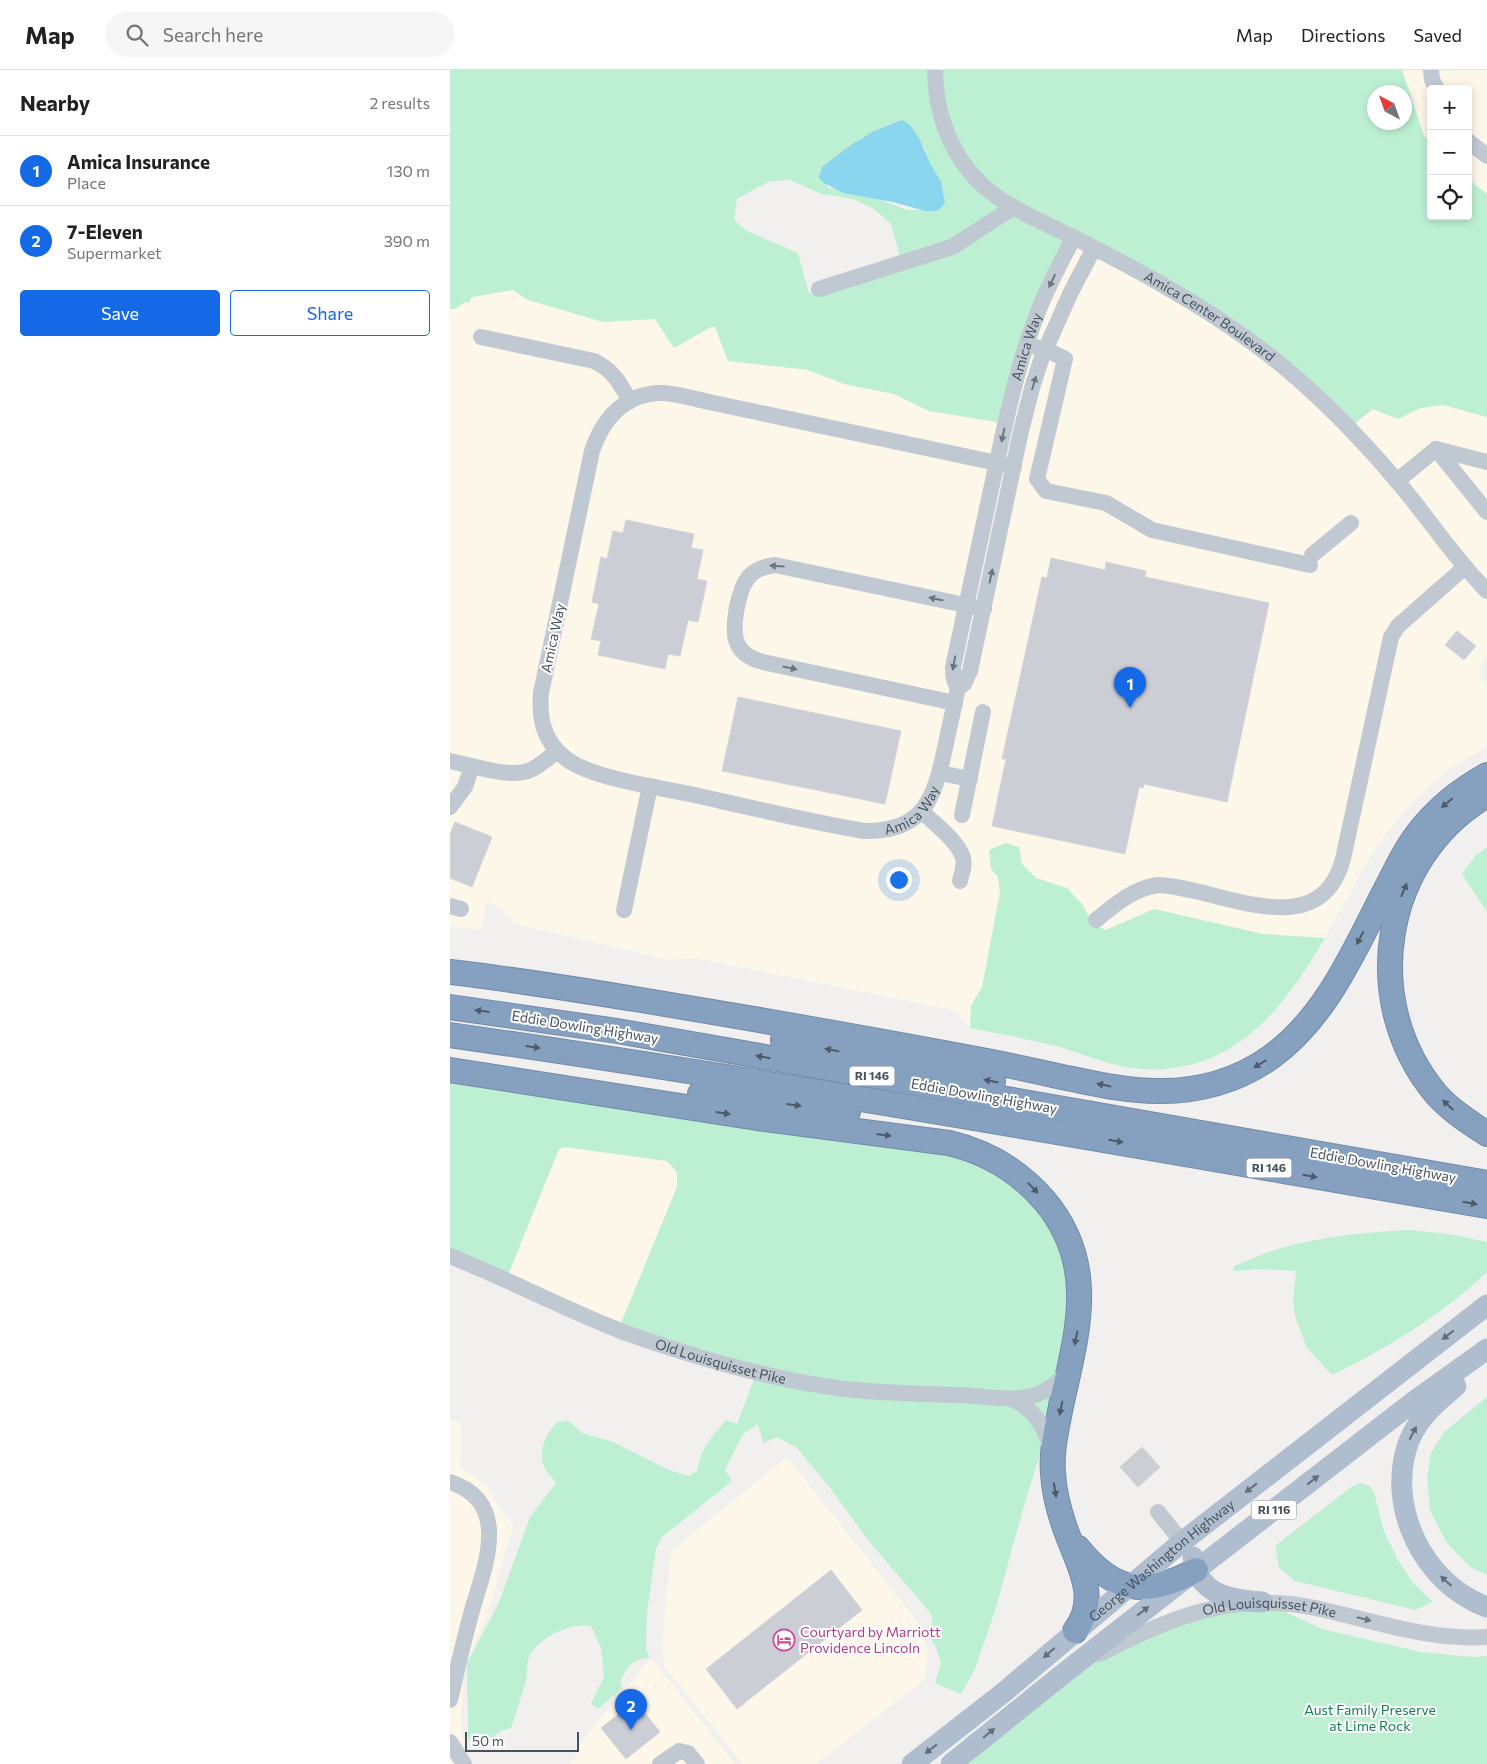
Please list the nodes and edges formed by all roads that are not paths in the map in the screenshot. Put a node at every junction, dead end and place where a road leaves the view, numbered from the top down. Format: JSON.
{"nodes":[{"id":1,"x":935,"y":70,"type":"edge"},
{"id":2,"x":1431,"y":70,"type":"edge"},
{"id":3,"x":1435,"y":85,"type":"edge"},
{"id":4,"x":1472,"y":144,"type":"edge"},
{"id":5,"x":1487,"y":156,"type":"edge"},
{"id":6,"x":1014,"y":206,"type":"junction"},
{"id":7,"x":1074,"y":237,"type":"junction"},
{"id":8,"x":1094,"y":248,"type":"junction"},
{"id":9,"x":819,"y":289,"type":"dead end"},
{"id":10,"x":481,"y":337,"type":"dead end"},
{"id":11,"x":1027,"y":344,"type":"junction"},
{"id":12,"x":1046,"y":350,"type":"junction"},
{"id":13,"x":630,"y":401,"type":"junction"},
{"id":14,"x":1436,"y":449,"type":"junction"},
{"id":15,"x":1487,"y":462,"type":"edge"},
{"id":16,"x":997,"y":463,"type":"junction"},
{"id":17,"x":1014,"y":467,"type":"junction"},
{"id":18,"x":1397,"y":481,"type":"junction"},
{"id":19,"x":1487,"y":512,"type":"edge"},
{"id":20,"x":1351,"y":523,"type":"dead end"},
{"id":21,"x":1465,"y":567,"type":"junction"},
{"id":22,"x":1487,"y":591,"type":"edge"},
{"id":23,"x":966,"y":605,"type":"junction"},
{"id":24,"x":984,"y":609,"type":"junction"},
{"id":25,"x":956,"y":695,"type":"junction"},
{"id":26,"x":983,"y":712,"type":"dead end"},
{"id":27,"x":557,"y":751,"type":"junction"},
{"id":28,"x":450,"y":761,"type":"edge"},
{"id":29,"x":472,"y":766,"type":"junction"},
{"id":30,"x":940,"y":773,"type":"junction"},
{"id":31,"x":1487,"y":775,"type":"edge"},
{"id":32,"x":970,"y":779,"type":"junction"},
{"id":33,"x":650,"y":786,"type":"junction"},
{"id":34,"x":1487,"y":794,"type":"edge"},
{"id":35,"x":450,"y":807,"type":"edge"},
{"id":36,"x":921,"y":811,"type":"junction"},
{"id":37,"x":962,"y":815,"type":"dead end"},
{"id":38,"x":960,"y":881,"type":"dead end"},
{"id":39,"x":624,"y":910,"type":"dead end"},
{"id":40,"x":1096,"y":920,"type":"dead end"},
{"id":41,"x":450,"y":972,"type":"edge"},
{"id":42,"x":450,"y":979,"type":"edge"},
{"id":43,"x":450,"y":1007,"type":"edge"},
{"id":44,"x":450,"y":1035,"type":"edge"},
{"id":45,"x":450,"y":1065,"type":"edge"},
{"id":46,"x":450,"y":1070,"type":"edge"},
{"id":47,"x":1050,"y":1130,"type":"junction"},
{"id":48,"x":1487,"y":1134,"type":"edge"},
{"id":49,"x":1294,"y":1150,"type":"junction"},
{"id":50,"x":1487,"y":1183,"type":"edge"},
{"id":51,"x":1487,"y":1206,"type":"edge"},
{"id":52,"x":450,"y":1256,"type":"edge"},
{"id":53,"x":1487,"y":1305,"type":"edge"},
{"id":54,"x":1487,"y":1349,"type":"edge"},
{"id":55,"x":1487,"y":1359,"type":"edge"},
{"id":56,"x":1070,"y":1368,"type":"junction"},
{"id":57,"x":1009,"y":1399,"type":"junction"},
{"id":58,"x":1052,"y":1461,"type":"junction"},
{"id":59,"x":450,"y":1482,"type":"edge"},
{"id":60,"x":1158,"y":1512,"type":"dead end"},
{"id":61,"x":1065,"y":1530,"type":"junction"},
{"id":62,"x":1188,"y":1537,"type":"junction"},
{"id":63,"x":1196,"y":1570,"type":"junction"},
{"id":64,"x":1129,"y":1586,"type":"junction"},
{"id":65,"x":1262,"y":1602,"type":"junction"},
{"id":66,"x":1487,"y":1606,"type":"edge"},
{"id":67,"x":1075,"y":1631,"type":"junction"},
{"id":68,"x":1487,"y":1637,"type":"edge"},
{"id":69,"x":1063,"y":1674,"type":"junction"},
{"id":70,"x":450,"y":1700,"type":"edge"},
{"id":71,"x":450,"y":1742,"type":"edge"},
{"id":72,"x":663,"y":1763,"type":"edge"},
{"id":73,"x":464,"y":1764,"type":"edge"},
{"id":74,"x":697,"y":1764,"type":"edge"},
{"id":75,"x":912,"y":1764,"type":"edge"},
{"id":76,"x":951,"y":1764,"type":"edge"}],
"edges":[{"from":1,"to":6,"type":"street","name":"Amica Center Boulevard"},
{"from":2,"to":3,"type":"street"},
{"from":4,"to":5,"type":"street"},
{"from":6,"to":7,"type":"street","name":"Amica Center Boulevard"},
{"from":6,"to":9,"type":"street"},
{"from":7,"to":8,"type":"street","name":"Amica Center Boulevard"},
{"from":7,"to":11,"type":"street","name":"Amica Way","one_way":true},
{"from":8,"to":12,"type":"street","name":"Amica Way"},
{"from":8,"to":18,"type":"street","name":"Amica Center Boulevard"},
{"from":10,"to":13,"type":"street"},
{"from":11,"to":12,"type":"street"},
{"from":11,"to":16,"type":"street","name":"Amica Way","one_way":true},
{"from":17,"to":12,"type":"street","name":"Amica Way","one_way":true},
{"from":12,"to":20,"type":"street"},
{"from":13,"to":16,"type":"street","name":"Amica Way"},
{"from":13,"to":27,"type":"street","name":"Amica Way"},
{"from":14,"to":15,"type":"street"},
{"from":14,"to":18,"type":"street"},
{"from":14,"to":19,"type":"street"},
{"from":16,"to":17,"type":"street","name":"Amica Way"},
{"from":16,"to":23,"type":"street","name":"Amica Way"},
{"from":24,"to":17,"type":"street","name":"Amica Way","one_way":true},
{"from":18,"to":21,"type":"street","name":"Amica Center Boulevard"},
{"from":21,"to":22,"type":"street","name":"Amica Center Boulevard"},
{"from":21,"to":40,"type":"street"},
{"from":23,"to":24,"type":"street"},
{"from":23,"to":25,"type":"street","name":"Amica Way","one_way":true},
{"from":23,"to":25,"type":"street","one_way":true},
{"from":24,"to":25,"type":"street","name":"Amica Way"},
{"from":25,"to":30,"type":"street","name":"Amica Way"},
{"from":26,"to":32,"type":"street"},
{"from":27,"to":29,"type":"street"},
{"from":27,"to":33,"type":"street","name":"Amica Way"},
{"from":28,"to":29,"type":"street"},
{"from":29,"to":35,"type":"street"},
{"from":30,"to":32,"type":"street"},
{"from":30,"to":36,"type":"street","name":"Amica Way"},
{"from":31,"to":41,"type":"highway","one_way":true},
{"from":32,"to":37,"type":"street"},
{"from":33,"to":36,"type":"street","name":"Amica Way"},
{"from":33,"to":39,"type":"street"},
{"from":48,"to":34,"type":"highway","one_way":true},
{"from":36,"to":38,"type":"street"},
{"from":49,"to":42,"type":"highway","one_way":true},
{"from":49,"to":43,"type":"highway","name":"Eddie Dowling Highway","number":"RI 146","one_way":true},
{"from":44,"to":47,"type":"highway","name":"Eddie Dowling Highway","number":"RI 146","one_way":true},
{"from":45,"to":47,"type":"highway","one_way":true},
{"from":46,"to":56,"type":"highway","one_way":true},
{"from":47,"to":51,"type":"highway","name":"Eddie Dowling Highway","number":"RI 146","one_way":true},
{"from":49,"to":50,"type":"highway","name":"Eddie Dowling Highway","number":"RI 146"},
{"from":52,"to":57,"type":"street","name":"Old Louisquisset Pike"},
{"from":53,"to":62,"type":"main road","name":"George Washington Highway","number":"RI 116","one_way":true},
{"from":63,"to":54,"type":"main road","name":"George Washington Highway","number":"RI 116","one_way":true},
{"from":66,"to":55,"type":"main road","one_way":true},
{"from":56,"to":57,"type":"street"},
{"from":56,"to":58,"type":"highway","one_way":true},
{"from":57,"to":58,"type":"street"},
{"from":58,"to":61,"type":"highway","one_way":true},
{"from":59,"to":70,"type":"street"},
{"from":60,"to":62,"type":"street"},
{"from":61,"to":64,"type":"highway"},
{"from":61,"to":67,"type":"highway"},
{"from":62,"to":63,"type":"main road"},
{"from":62,"to":64,"type":"main road","name":"George Washington Highway","number":"RI 116"},
{"from":63,"to":64,"type":"highway"},
{"from":63,"to":65,"type":"main road"},
{"from":69,"to":63,"type":"main road","name":"George Washington Highway","number":"RI 116","one_way":true},
{"from":64,"to":67,"type":"main road","name":"George Washington Highway","number":"RI 116"},
{"from":65,"to":68,"type":"street","name":"Old Louisquisset Pike","one_way":true},
{"from":65,"to":69,"type":"street","name":"Old Louisquisset Pike"},
{"from":67,"to":75,"type":"main road","name":"George Washington Highway","number":"RI 116","one_way":true},
{"from":76,"to":69,"type":"main road","name":"George Washington Highway","number":"RI 116","one_way":true},
{"from":71,"to":73,"type":"street"},
{"from":72,"to":74,"type":"street"}]}
